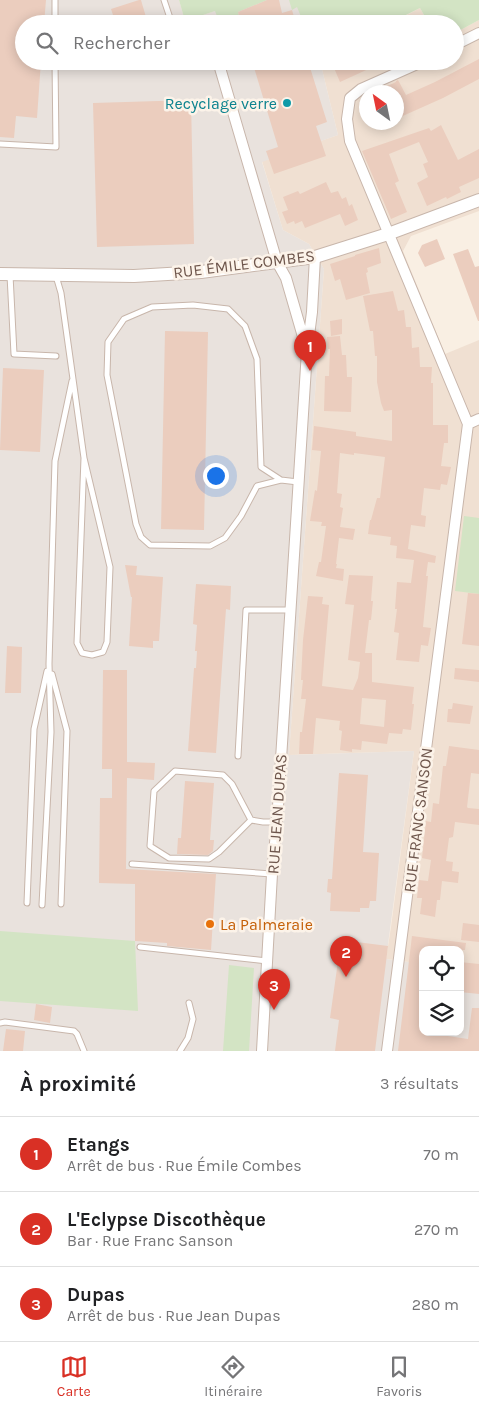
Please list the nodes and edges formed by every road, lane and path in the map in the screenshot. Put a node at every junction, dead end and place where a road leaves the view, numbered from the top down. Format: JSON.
{"nodes":[{"id":1,"x":55,"y":0,"type":"edge"},
{"id":2,"x":164,"y":0,"type":"edge"},
{"id":3,"x":54,"y":15,"type":"edge"},
{"id":4,"x":169,"y":15,"type":"edge"},
{"id":5,"x":479,"y":33,"type":"edge"},
{"id":6,"x":464,"y":40,"type":"edge"},
{"id":7,"x":55,"y":70,"type":"edge"},
{"id":8,"x":221,"y":70,"type":"edge"},
{"id":9,"x":404,"y":70,"type":"edge"},
{"id":10,"x":0,"y":144,"type":"edge"},
{"id":11,"x":479,"y":200,"type":"edge"},
{"id":12,"x":388,"y":234,"type":"junction"},
{"id":13,"x":315,"y":257,"type":"junction"},
{"id":14,"x":277,"y":262,"type":"junction"},
{"id":15,"x":5,"y":274,"type":"edge"},
{"id":16,"x":56,"y":275,"type":"junction"},
{"id":17,"x":307,"y":351,"type":"junction"},
{"id":18,"x":56,"y":356,"type":"dead end"},
{"id":19,"x":73,"y":376,"type":"junction"},
{"id":20,"x":479,"y":419,"type":"edge"},
{"id":21,"x":468,"y":424,"type":"junction"},
{"id":22,"x":84,"y":458,"type":"junction"},
{"id":23,"x":281,"y":480,"type":"junction"},
{"id":24,"x":298,"y":482,"type":"junction"},
{"id":25,"x":290,"y":610,"type":"junction"},
{"id":26,"x":49,"y":664,"type":"junction"},
{"id":27,"x":238,"y":756,"type":"dead end"},
{"id":28,"x":252,"y":820,"type":"junction"},
{"id":29,"x":276,"y":822,"type":"junction"},
{"id":30,"x":132,"y":864,"type":"dead end"},
{"id":31,"x":272,"y":874,"type":"junction"},
{"id":32,"x":27,"y":902,"type":"dead end"},
{"id":33,"x":61,"y":904,"type":"dead end"},
{"id":34,"x":42,"y":905,"type":"dead end"},
{"id":35,"x":140,"y":947,"type":"dead end"},
{"id":36,"x":268,"y":961,"type":"junction"},
{"id":37,"x":189,"y":1003,"type":"dead end"},
{"id":38,"x":0,"y":1023,"type":"edge"},
{"id":39,"x":84,"y":1051,"type":"edge"},
{"id":40,"x":180,"y":1051,"type":"edge"},
{"id":41,"x":262,"y":1051,"type":"edge"},
{"id":42,"x":388,"y":1051,"type":"edge"}],
"edges":[{"from":1,"to":3,"type":"lane"},
{"from":2,"to":4,"type":"lane"},
{"from":5,"to":6,"type":"street"},
{"from":7,"to":10,"type":"lane"},
{"from":8,"to":14,"type":"street"},
{"from":9,"to":12,"type":"street"},
{"from":11,"to":12,"type":"street","name":"RUE ÉMILE COMBES"},
{"from":12,"to":13,"type":"street","name":"RUE ÉMILE COMBES"},
{"from":12,"to":21,"type":"street"},
{"from":13,"to":14,"type":"street","name":"RUE ÉMILE COMBES"},
{"from":13,"to":17,"type":"street","name":"RUE JEAN DUPAS"},
{"from":14,"to":16,"type":"street","name":"RUE ÉMILE COMBES"},
{"from":14,"to":17,"type":"street"},
{"from":15,"to":16,"type":"street","name":"RUE ÉMILE COMBES"},
{"from":15,"to":18,"type":"lane"},
{"from":16,"to":19,"type":"lane"},
{"from":17,"to":24,"type":"street","name":"RUE JEAN DUPAS"},
{"from":19,"to":22,"type":"lane"},
{"from":19,"to":26,"type":"lane"},
{"from":20,"to":21,"type":"street"},
{"from":21,"to":42,"type":"street","name":"RUE FRANC SANSON"},
{"from":22,"to":22,"type":"lane"},
{"from":23,"to":23,"type":"lane"},
{"from":23,"to":24,"type":"lane"},
{"from":24,"to":25,"type":"street","name":"RUE JEAN DUPAS"},
{"from":25,"to":27,"type":"lane"},
{"from":25,"to":29,"type":"street","name":"RUE JEAN DUPAS"},
{"from":26,"to":32,"type":"lane"},
{"from":26,"to":33,"type":"lane"},
{"from":26,"to":34,"type":"lane"},
{"from":28,"to":28,"type":"lane"},
{"from":28,"to":29,"type":"lane"},
{"from":29,"to":31,"type":"street","name":"RUE JEAN DUPAS"},
{"from":30,"to":31,"type":"lane"},
{"from":31,"to":36,"type":"street","name":"RUE JEAN DUPAS"},
{"from":35,"to":36,"type":"lane"},
{"from":36,"to":41,"type":"street","name":"RUE JEAN DUPAS"},
{"from":37,"to":40,"type":"lane"},
{"from":38,"to":39,"type":"lane"}]}
